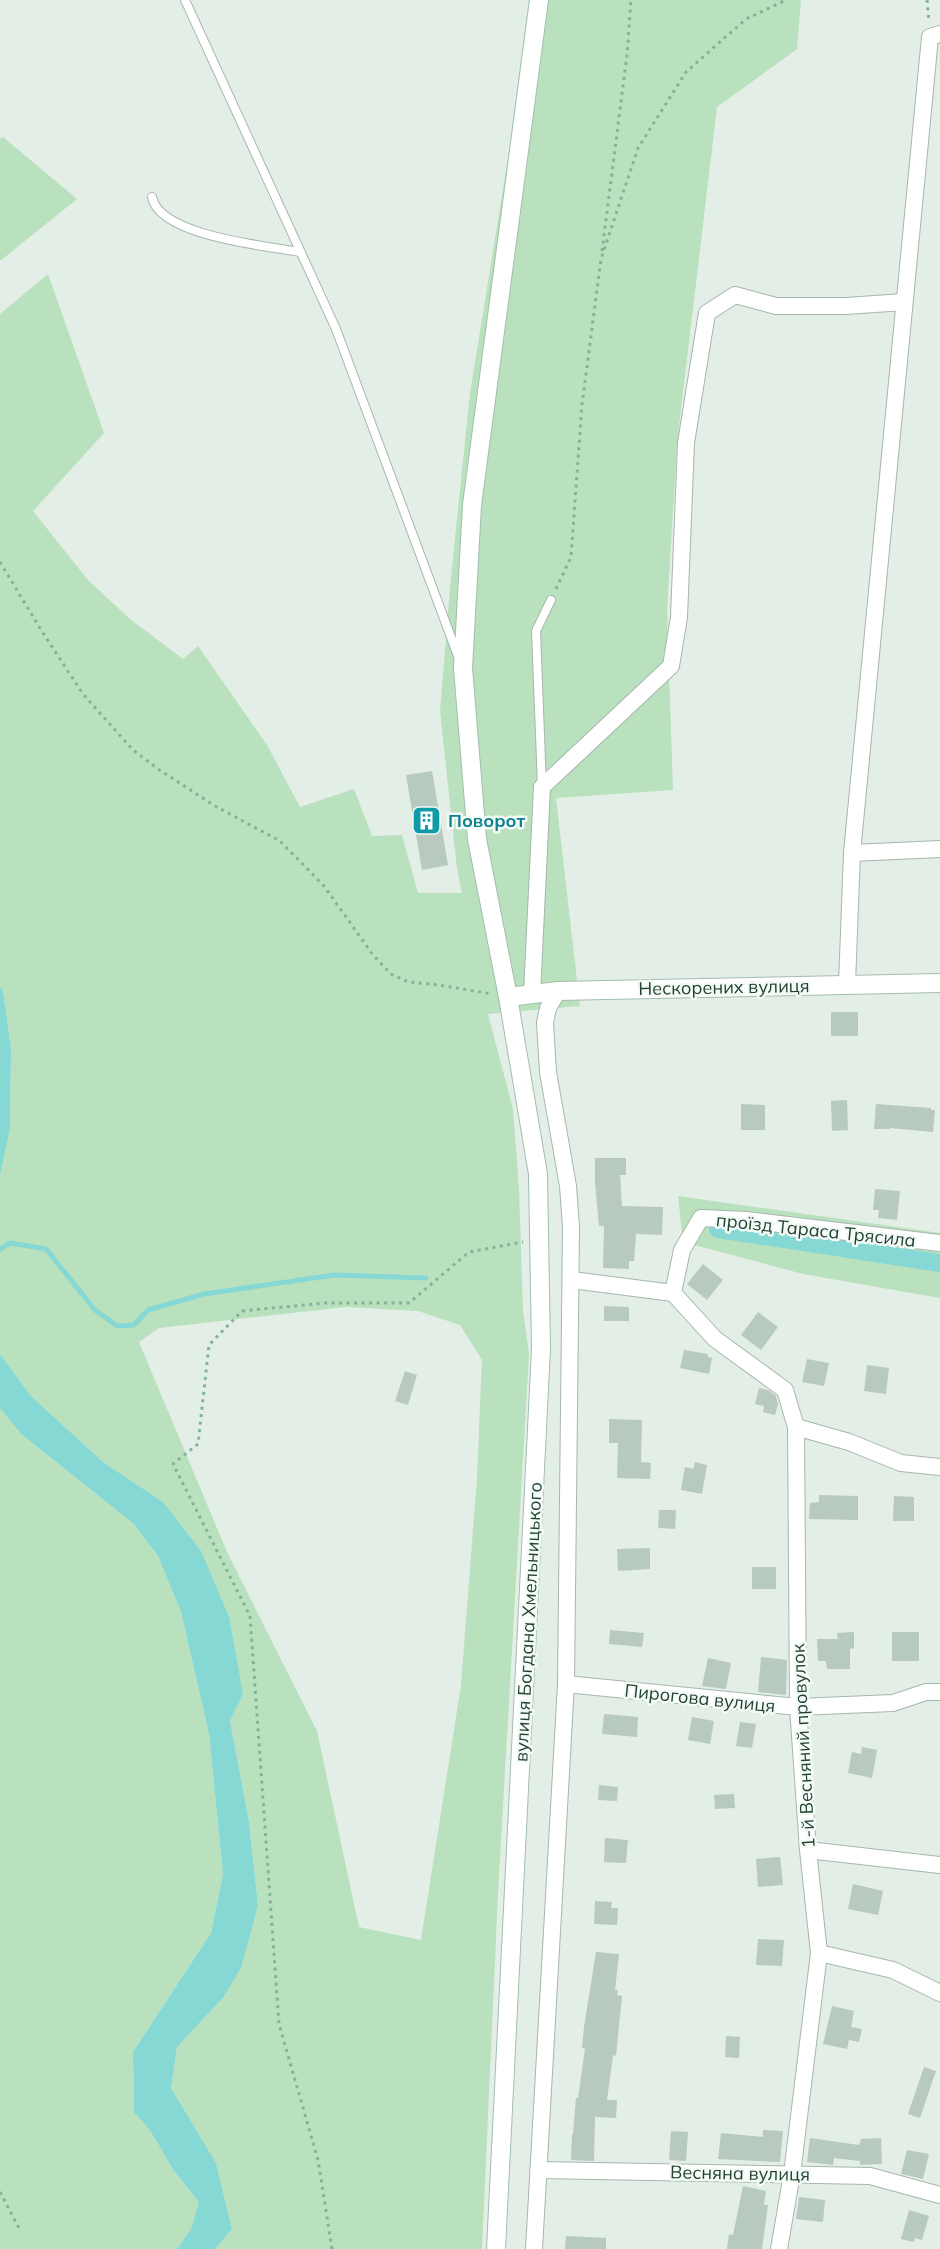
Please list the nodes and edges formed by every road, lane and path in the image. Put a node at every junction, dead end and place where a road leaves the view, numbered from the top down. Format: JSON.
{"nodes":[{"id":1,"x":185,"y":0,"type":"edge"},
{"id":2,"x":539,"y":0,"type":"edge"},
{"id":3,"x":631,"y":0,"type":"edge"},
{"id":4,"x":786,"y":0,"type":"edge"},
{"id":5,"x":927,"y":0,"type":"edge"},
{"id":6,"x":929,"y":20,"type":"dead end"},
{"id":7,"x":940,"y":34,"type":"edge"},
{"id":8,"x":152,"y":197,"type":"dead end"},
{"id":9,"x":300,"y":252,"type":"junction"},
{"id":10,"x":601,"y":259,"type":"junction"},
{"id":11,"x":904,"y":302,"type":"junction"},
{"id":12,"x":0,"y":562,"type":"edge"},
{"id":13,"x":550,"y":600,"type":"joint"},
{"id":14,"x":463,"y":668,"type":"junction"},
{"id":15,"x":543,"y":787,"type":"junction"},
{"id":16,"x":940,"y":849,"type":"edge"},
{"id":17,"x":852,"y":853,"type":"junction"},
{"id":18,"x":940,"y":983,"type":"edge"},
{"id":19,"x":847,"y":984,"type":"junction"},
{"id":20,"x":558,"y":991,"type":"junction"},
{"id":21,"x":532,"y":994,"type":"junction"},
{"id":22,"x":508,"y":997,"type":"junction"},
{"id":23,"x":539,"y":1239,"type":"junction"},
{"id":24,"x":940,"y":1243,"type":"edge"},
{"id":25,"x":572,"y":1280,"type":"junction"},
{"id":26,"x":673,"y":1293,"type":"junction"},
{"id":27,"x":796,"y":1427,"type":"junction"},
{"id":28,"x":940,"y":1467,"type":"edge"},
{"id":29,"x":566,"y":1684,"type":"junction"},
{"id":30,"x":940,"y":1692,"type":"edge"},
{"id":31,"x":798,"y":1707,"type":"junction"},
{"id":32,"x":808,"y":1850,"type":"junction"},
{"id":33,"x":940,"y":1864,"type":"edge"},
{"id":34,"x":819,"y":1953,"type":"junction"},
{"id":35,"x":940,"y":1993,"type":"edge"},
{"id":36,"x":538,"y":2170,"type":"junction"},
{"id":37,"x":792,"y":2174,"type":"junction"},
{"id":38,"x":0,"y":2192,"type":"edge"},
{"id":39,"x":940,"y":2196,"type":"edge"},
{"id":40,"x":19,"y":2228,"type":"dead end"},
{"id":41,"x":332,"y":2249,"type":"edge"},
{"id":42,"x":496,"y":2249,"type":"edge"},
{"id":43,"x":534,"y":2249,"type":"edge"},
{"id":44,"x":779,"y":2249,"type":"edge"}],
"edges":[{"from":1,"to":9,"type":"lane"},
{"from":2,"to":14,"type":"main road","name":"вулиця Богдана Хмельницького"},
{"from":3,"to":10,"type":"path"},
{"from":4,"to":10,"type":"path"},
{"from":5,"to":6,"type":"path"},
{"from":7,"to":11,"type":"street"},
{"from":8,"to":9,"type":"lane"},
{"from":9,"to":14,"type":"lane"},
{"from":10,"to":13,"type":"path"},
{"from":11,"to":15,"type":"street"},
{"from":11,"to":17,"type":"street"},
{"from":12,"to":22,"type":"path"},
{"from":13,"to":15,"type":"lane"},
{"from":14,"to":22,"type":"main road","name":"вулиця Богдана Хмельницького"},
{"from":15,"to":21,"type":"street"},
{"from":16,"to":17,"type":"street"},
{"from":17,"to":19,"type":"street"},
{"from":18,"to":19,"type":"main road","name":"Нескорених вулиця"},
{"from":19,"to":20,"type":"main road","name":"Нескорених вулиця"},
{"from":20,"to":21,"type":"main road","name":"Нескорених вулиця"},
{"from":20,"to":25,"type":"street"},
{"from":21,"to":22,"type":"main road","name":"Нескорених вулиця"},
{"from":22,"to":23,"type":"main road","name":"вулиця Богдана Хмельницького"},
{"from":23,"to":41,"type":"path"},
{"from":23,"to":42,"type":"main road","name":"вулиця Богдана Хмельницького"},
{"from":24,"to":26,"type":"street","name":"проїзд Тараса Трясила"},
{"from":25,"to":26,"type":"street"},
{"from":25,"to":29,"type":"street"},
{"from":26,"to":27,"type":"street","name":"1-й Весняний провулок"},
{"from":27,"to":28,"type":"street"},
{"from":27,"to":31,"type":"street","name":"1-й Весняний провулок"},
{"from":29,"to":31,"type":"street","name":"Пирогова вулиця"},
{"from":29,"to":36,"type":"street"},
{"from":30,"to":31,"type":"street","name":"Пирогова вулиця"},
{"from":31,"to":32,"type":"street","name":"1-й Весняний провулок"},
{"from":32,"to":33,"type":"street"},
{"from":32,"to":34,"type":"street","name":"1-й Весняний провулок"},
{"from":34,"to":35,"type":"street"},
{"from":34,"to":37,"type":"street","name":"1-й Весняний провулок"},
{"from":36,"to":37,"type":"street","name":"Весняна вулиця"},
{"from":36,"to":43,"type":"street"},
{"from":37,"to":39,"type":"street","name":"Весняна вулиця"},
{"from":37,"to":44,"type":"street","name":"1-й Весняний провулок"},
{"from":38,"to":40,"type":"path"}]}
